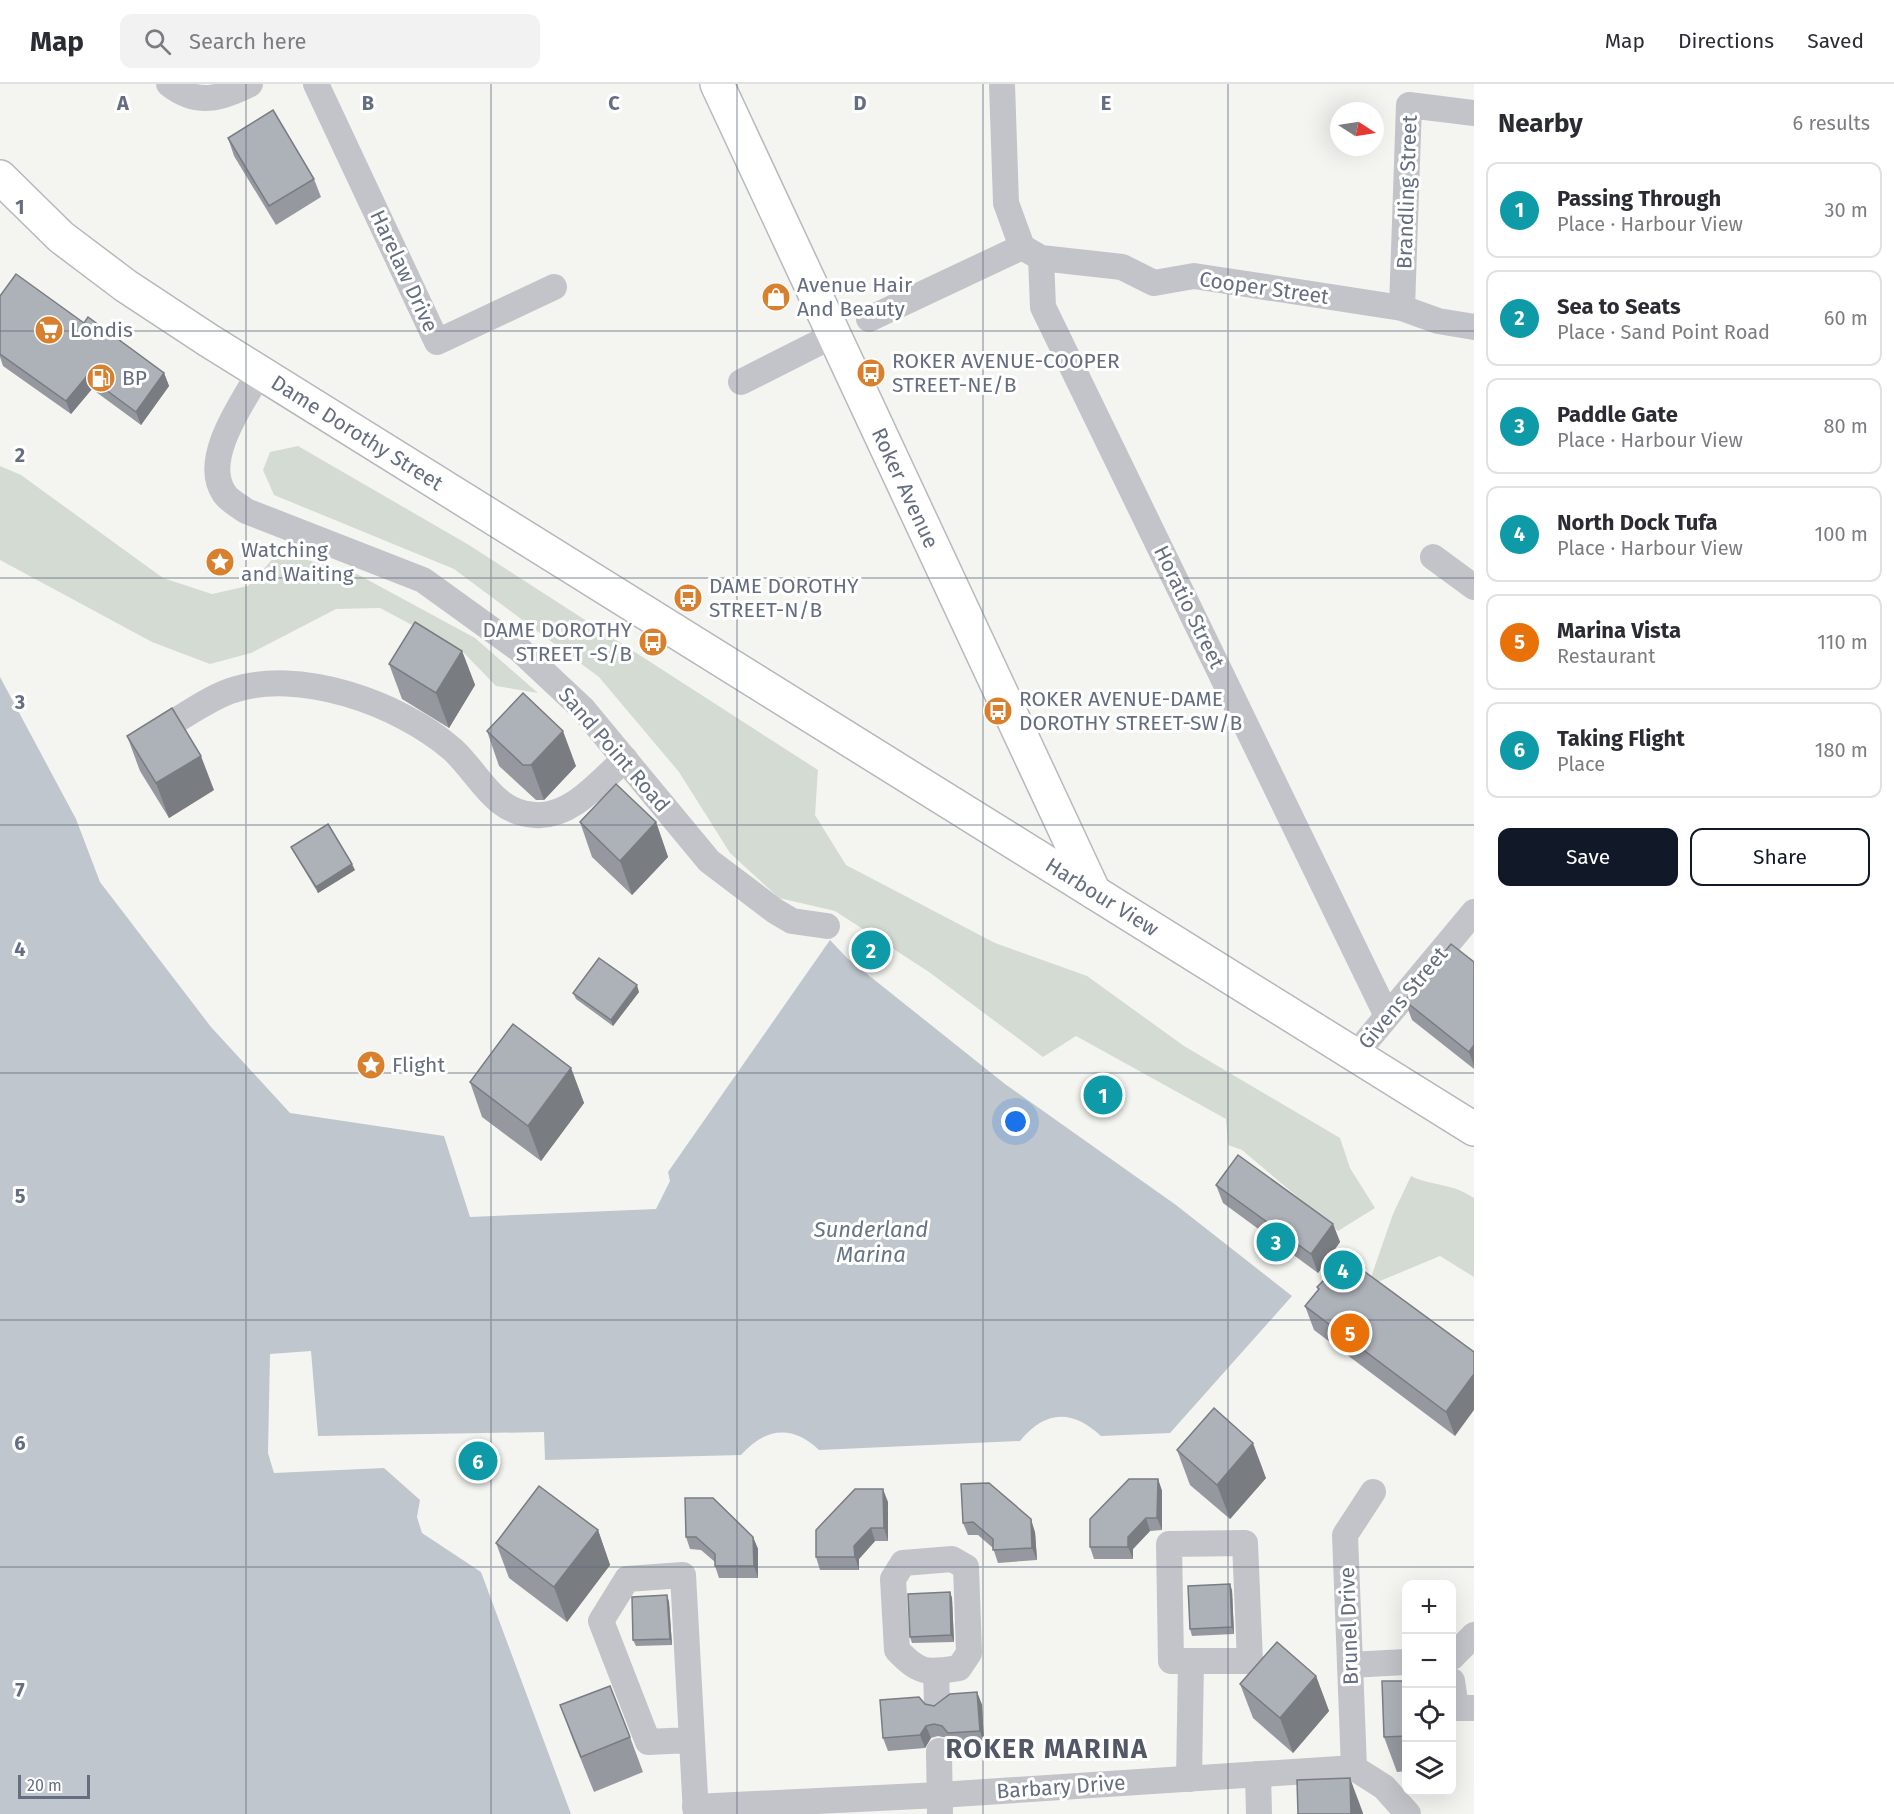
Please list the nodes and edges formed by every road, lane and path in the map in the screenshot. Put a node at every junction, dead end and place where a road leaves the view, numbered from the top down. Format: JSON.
{"nodes":[{"id":1,"x":169,"y":84,"type":"edge"},
{"id":2,"x":250,"y":84,"type":"edge"},
{"id":3,"x":316,"y":84,"type":"edge"},
{"id":4,"x":717,"y":84,"type":"edge"},
{"id":5,"x":1002,"y":84,"type":"edge"},
{"id":6,"x":1474,"y":112,"type":"edge"},
{"id":7,"x":0,"y":177,"type":"edge"},
{"id":8,"x":1032,"y":253,"type":"junction"},
{"id":9,"x":554,"y":286,"type":"dead end"},
{"id":10,"x":1402,"y":308,"type":"junction"},
{"id":11,"x":869,"y":318,"type":"dead end"},
{"id":12,"x":1474,"y":327,"type":"edge"},
{"id":13,"x":834,"y":335,"type":"junction"},
{"id":14,"x":260,"y":372,"type":"junction"},
{"id":15,"x":741,"y":382,"type":"dead end"},
{"id":16,"x":1433,"y":557,"type":"dead end"},
{"id":17,"x":1474,"y":588,"type":"edge"},
{"id":18,"x":730,"y":666,"type":"joint"},
{"id":19,"x":143,"y":740,"type":"edge"},
{"id":20,"x":625,"y":759,"type":"junction"},
{"id":21,"x":1094,"y":892,"type":"junction"},
{"id":22,"x":1474,"y":912,"type":"edge"},
{"id":23,"x":827,"y":926,"type":"dead end"},
{"id":24,"x":1388,"y":1016,"type":"junction"},
{"id":25,"x":1354,"y":1056,"type":"junction"},
{"id":26,"x":1474,"y":1129,"type":"edge"},
{"id":27,"x":1373,"y":1492,"type":"dead end"},
{"id":28,"x":1474,"y":1635,"type":"edge"},
{"id":29,"x":1456,"y":1653,"type":"edge"},
{"id":30,"x":1191,"y":1660,"type":"junction"},
{"id":31,"x":1402,"y":1662,"type":"edge"},
{"id":32,"x":1350,"y":1665,"type":"junction"},
{"id":33,"x":936,"y":1671,"type":"junction"},
{"id":34,"x":1453,"y":1688,"type":"edge"},
{"id":35,"x":937,"y":1703,"type":"edge"},
{"id":36,"x":1474,"y":1708,"type":"edge"},
{"id":37,"x":690,"y":1740,"type":"junction"},
{"id":38,"x":939,"y":1751,"type":"dead end"},
{"id":39,"x":1354,"y":1768,"type":"junction"},
{"id":40,"x":1258,"y":1774,"type":"junction"},
{"id":41,"x":1189,"y":1779,"type":"junction"},
{"id":42,"x":939,"y":1804,"type":"edge"},
{"id":43,"x":695,"y":1810,"type":"edge"},
{"id":44,"x":1259,"y":1814,"type":"edge"},
{"id":45,"x":1408,"y":1814,"type":"edge"}],
"edges":[{"from":1,"to":2,"type":"street"},
{"from":3,"to":9,"type":"street","name":"Harelaw Drive"},
{"from":4,"to":13,"type":"main road","name":"Roker Avenue"},
{"from":5,"to":8,"type":"street","name":"Horatio Street"},
{"from":6,"to":10,"type":"street","name":"Brandling Street"},
{"from":7,"to":14,"type":"main road","name":"Dame Dorothy Street"},
{"from":8,"to":10,"type":"street","name":"Cooper Street"},
{"from":8,"to":11,"type":"street"},
{"from":8,"to":24,"type":"street","name":"Horatio Street"},
{"from":10,"to":12,"type":"street","name":"Cooper Street"},
{"from":13,"to":15,"type":"street"},
{"from":13,"to":21,"type":"main road","name":"Roker Avenue"},
{"from":14,"to":18,"type":"main road","name":"Dame Dorothy Street"},
{"from":14,"to":20,"type":"street","name":"Sand Point Road"},
{"from":16,"to":17,"type":"street"},
{"from":18,"to":21,"type":"main road","name":"Harbour View"},
{"from":19,"to":20,"type":"street"},
{"from":20,"to":23,"type":"street","name":"Sand Point Road"},
{"from":21,"to":25,"type":"main road","name":"Harbour View"},
{"from":22,"to":24,"type":"street","name":"Givens Street"},
{"from":24,"to":25,"type":"street","name":"Givens Street"},
{"from":25,"to":26,"type":"main road","name":"Harbour View"},
{"from":27,"to":32,"type":"street","name":"Brunel Drive"},
{"from":28,"to":29,"type":"street"},
{"from":30,"to":30,"type":"street"},
{"from":30,"to":41,"type":"street"},
{"from":31,"to":32,"type":"street"},
{"from":32,"to":39,"type":"street","name":"Brunel Drive"},
{"from":33,"to":33,"type":"street"},
{"from":33,"to":35,"type":"street"},
{"from":34,"to":36,"type":"street"},
{"from":37,"to":37,"type":"street"},
{"from":37,"to":43,"type":"street"},
{"from":38,"to":42,"type":"street"},
{"from":39,"to":40,"type":"street","name":"Barbary Drive"},
{"from":39,"to":45,"type":"street"},
{"from":40,"to":41,"type":"street","name":"Barbary Drive"},
{"from":40,"to":44,"type":"street"},
{"from":41,"to":42,"type":"street","name":"Barbary Drive"},
{"from":42,"to":43,"type":"street","name":"Barbary Drive"}]}
